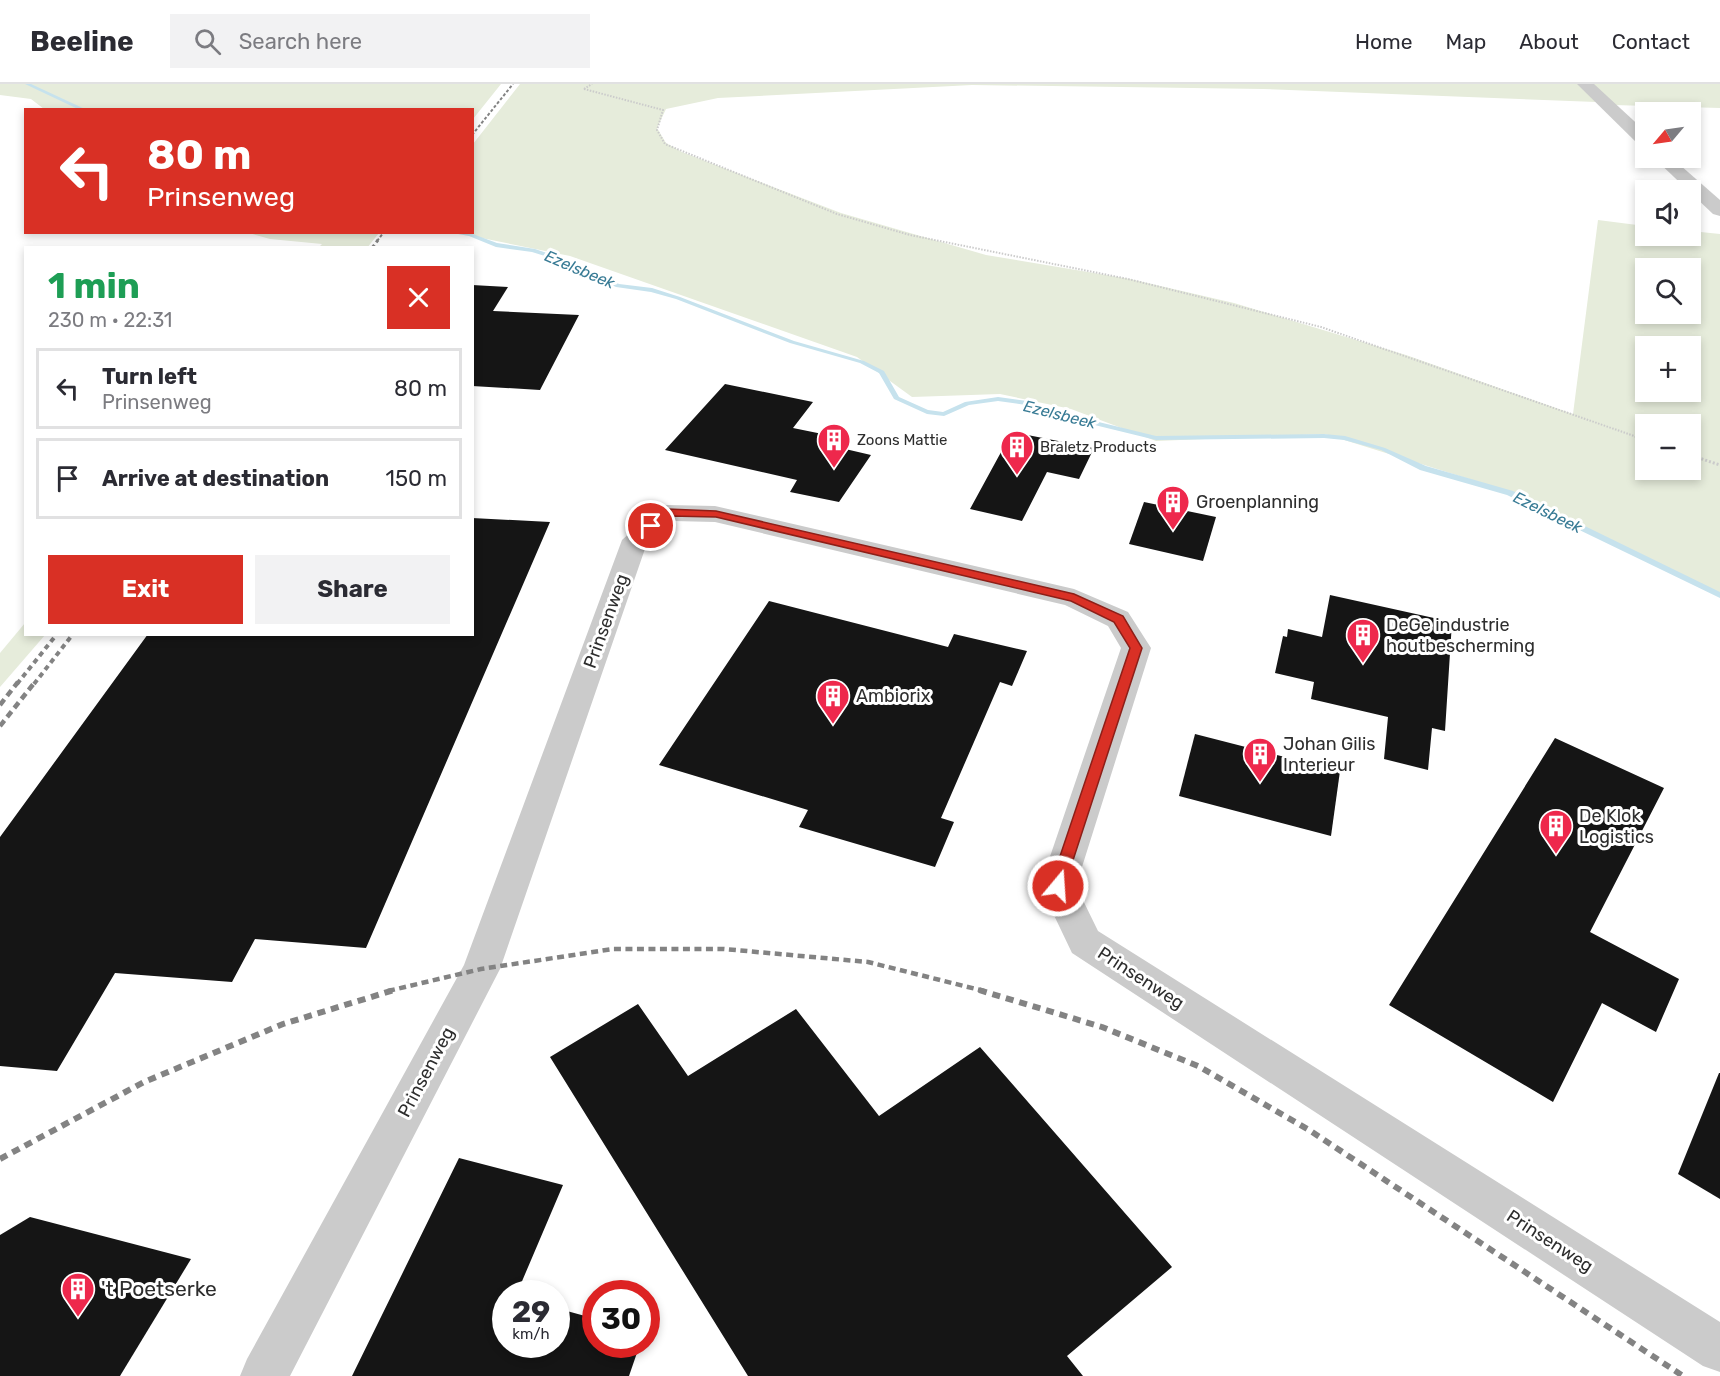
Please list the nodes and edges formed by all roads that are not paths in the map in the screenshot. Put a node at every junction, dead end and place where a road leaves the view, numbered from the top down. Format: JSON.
{"nodes":[{"id":1,"x":1585,"y":84,"type":"edge"},
{"id":2,"x":1635,"y":132,"type":"edge"},
{"id":3,"x":1673,"y":168,"type":"edge"},
{"id":4,"x":1720,"y":210,"type":"edge"},
{"id":5,"x":1720,"y":1349,"type":"edge"},
{"id":6,"x":264,"y":1376,"type":"edge"}],
"edges":[{"from":1,"to":2,"type":"street"},
{"from":3,"to":4,"type":"street"},
{"from":5,"to":6,"type":"street","name":"Prinsenweg"}]}
